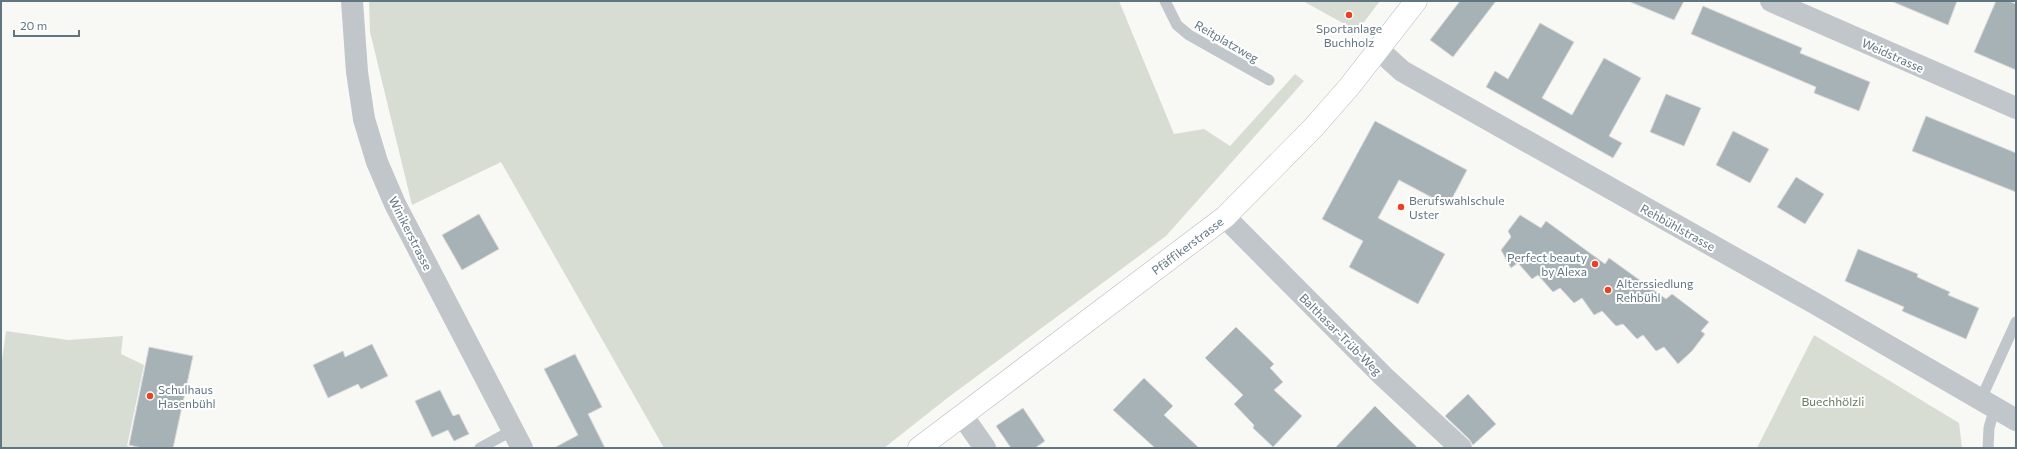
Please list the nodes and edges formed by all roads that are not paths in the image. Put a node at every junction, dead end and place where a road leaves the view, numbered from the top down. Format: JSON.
{"nodes":[{"id":1,"x":352,"y":1,"type":"edge"},
{"id":2,"x":1165,"y":1,"type":"edge"},
{"id":3,"x":1416,"y":1,"type":"edge"},
{"id":4,"x":1771,"y":1,"type":"edge"},
{"id":5,"x":1379,"y":50,"type":"junction"},
{"id":6,"x":1269,"y":80,"type":"dead end"},
{"id":7,"x":2016,"y":108,"type":"edge"},
{"id":8,"x":1225,"y":217,"type":"junction"},
{"id":9,"x":2016,"y":322,"type":"edge"},
{"id":10,"x":1988,"y":403,"type":"junction"},
{"id":11,"x":962,"y":415,"type":"junction"},
{"id":12,"x":2016,"y":420,"type":"edge"},
{"id":13,"x":517,"y":439,"type":"edge"},
{"id":14,"x":480,"y":448,"type":"edge"},
{"id":15,"x":919,"y":448,"type":"edge"},
{"id":16,"x":985,"y":448,"type":"edge"},
{"id":17,"x":1461,"y":448,"type":"edge"},
{"id":18,"x":1988,"y":448,"type":"edge"}],
"edges":[{"from":1,"to":13,"type":"street","name":"Winikerstrasse"},
{"from":2,"to":6,"type":"lane","name":"Reitplatzweg"},
{"from":3,"to":5,"type":"main road","name":"Pfäffikerstrasse"},
{"from":4,"to":7,"type":"street","name":"Weidstrasse"},
{"from":5,"to":8,"type":"main road","name":"Pfäffikerstrasse"},
{"from":5,"to":10,"type":"street","name":"Rehbühlstrasse"},
{"from":8,"to":11,"type":"main road","name":"Pfäffikerstrasse"},
{"from":8,"to":17,"type":"street","name":"Balthasar-Trüb-Weg"},
{"from":9,"to":10,"type":"lane"},
{"from":10,"to":12,"type":"street","name":"Rehbühlstrasse"},
{"from":10,"to":18,"type":"lane"},
{"from":11,"to":15,"type":"main road","name":"Pfäffikerstrasse"},
{"from":11,"to":16,"type":"street"},
{"from":13,"to":14,"type":"lane"}]}
